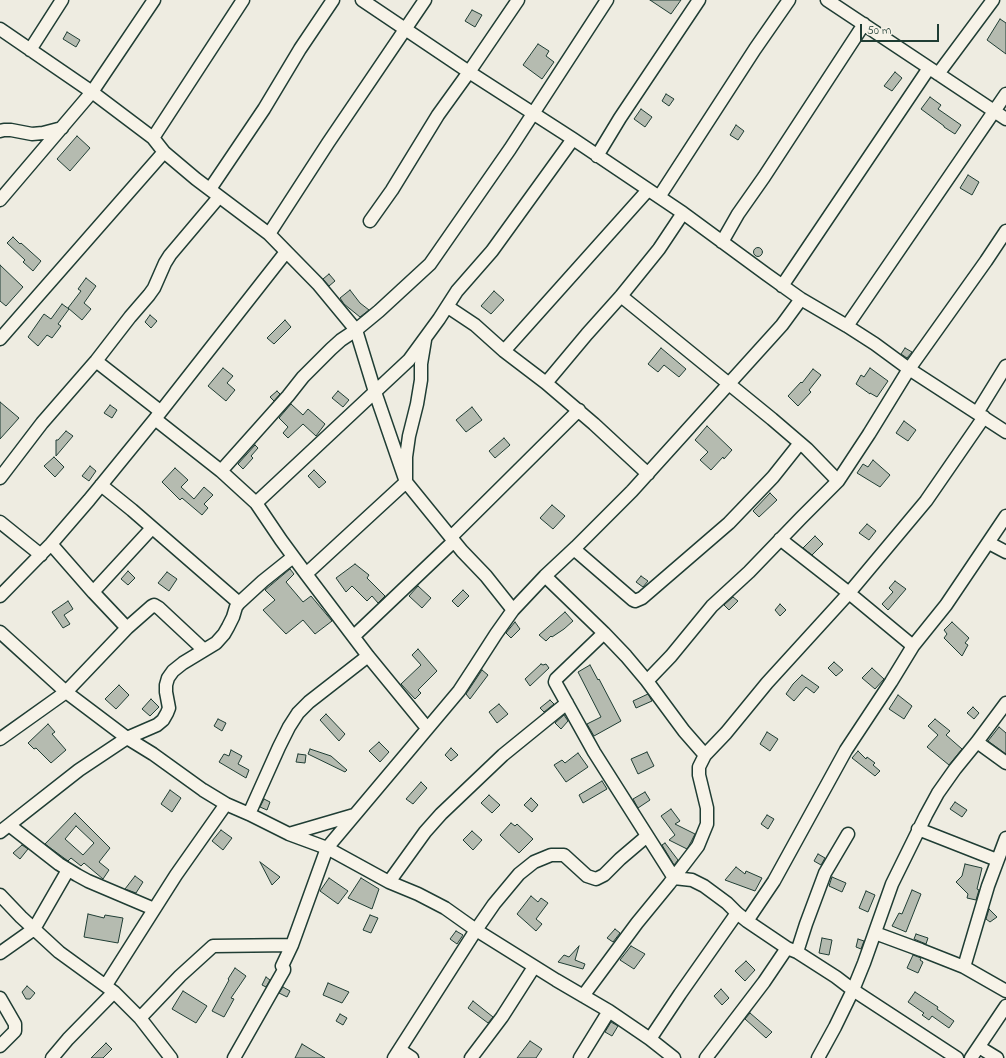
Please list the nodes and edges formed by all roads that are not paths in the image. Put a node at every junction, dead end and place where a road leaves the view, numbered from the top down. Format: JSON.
{"nodes":[{"id":1,"x":62,"y":0,"type":"edge"},
{"id":2,"x":154,"y":0,"type":"edge"},
{"id":3,"x":243,"y":0,"type":"edge"},
{"id":4,"x":333,"y":0,"type":"edge"},
{"id":5,"x":362,"y":0,"type":"edge"},
{"id":6,"x":425,"y":0,"type":"edge"},
{"id":7,"x":518,"y":0,"type":"edge"},
{"id":8,"x":608,"y":0,"type":"edge"},
{"id":9,"x":699,"y":0,"type":"edge"},
{"id":10,"x":789,"y":0,"type":"edge"},
{"id":11,"x":828,"y":0,"type":"edge"},
{"id":12,"x":993,"y":0,"type":"edge"},
{"id":13,"x":844,"y":4,"type":"edge"},
{"id":14,"x":864,"y":24,"type":"junction"},
{"id":15,"x":0,"y":29,"type":"edge"},
{"id":16,"x":406,"y":29,"type":"junction"},
{"id":17,"x":30,"y":50,"type":"junction"},
{"id":18,"x":934,"y":71,"type":"junction"},
{"id":19,"x":469,"y":72,"type":"junction"},
{"id":20,"x":92,"y":92,"type":"junction"},
{"id":21,"x":1006,"y":94,"type":"edge"},
{"id":22,"x":993,"y":111,"type":"junction"},
{"id":23,"x":534,"y":114,"type":"junction"},
{"id":24,"x":1006,"y":119,"type":"edge"},
{"id":25,"x":62,"y":128,"type":"junction"},
{"id":26,"x":0,"y":131,"type":"edge"},
{"id":27,"x":152,"y":138,"type":"junction"},
{"id":28,"x":573,"y":140,"type":"junction"},
{"id":29,"x":164,"y":152,"type":"junction"},
{"id":30,"x":597,"y":156,"type":"junction"},
{"id":31,"x":214,"y":193,"type":"junction"},
{"id":32,"x":653,"y":193,"type":"junction"},
{"id":33,"x":0,"y":200,"type":"edge"},
{"id":34,"x":684,"y":213,"type":"junction"},
{"id":35,"x":370,"y":221,"type":"dead end"},
{"id":36,"x":1006,"y":231,"type":"edge"},
{"id":37,"x":269,"y":234,"type":"junction"},
{"id":38,"x":722,"y":242,"type":"junction"},
{"id":39,"x":286,"y":252,"type":"junction"},
{"id":40,"x":782,"y":286,"type":"junction"},
{"id":41,"x":621,"y":296,"type":"junction"},
{"id":42,"x":800,"y":299,"type":"junction"},
{"id":43,"x":448,"y":307,"type":"junction"},
{"id":44,"x":847,"y":326,"type":"junction"},
{"id":45,"x":356,"y":330,"type":"junction"},
{"id":46,"x":426,"y":338,"type":"junction"},
{"id":47,"x":0,"y":339,"type":"edge"},
{"id":48,"x":504,"y":350,"type":"junction"},
{"id":49,"x":96,"y":361,"type":"junction"},
{"id":50,"x":1006,"y":366,"type":"edge"},
{"id":51,"x":909,"y":369,"type":"junction"},
{"id":52,"x":546,"y":382,"type":"junction"},
{"id":53,"x":729,"y":384,"type":"junction"},
{"id":54,"x":375,"y":392,"type":"junction"},
{"id":55,"x":579,"y":410,"type":"junction"},
{"id":56,"x":157,"y":415,"type":"junction"},
{"id":57,"x":980,"y":415,"type":"junction"},
{"id":58,"x":1006,"y":432,"type":"edge"},
{"id":59,"x":800,"y":443,"type":"junction"},
{"id":60,"x":221,"y":471,"type":"junction"},
{"id":61,"x":648,"y":474,"type":"junction"},
{"id":62,"x":0,"y":478,"type":"edge"},
{"id":63,"x":838,"y":481,"type":"junction"},
{"id":64,"x":406,"y":482,"type":"junction"},
{"id":65,"x":101,"y":486,"type":"junction"},
{"id":66,"x":256,"y":504,"type":"junction"},
{"id":67,"x":1006,"y":516,"type":"edge"},
{"id":68,"x":0,"y":522,"type":"edge"},
{"id":69,"x":152,"y":528,"type":"junction"},
{"id":70,"x":453,"y":539,"type":"junction"},
{"id":71,"x":780,"y":539,"type":"junction"},
{"id":72,"x":989,"y":543,"type":"junction"},
{"id":73,"x":51,"y":544,"type":"junction"},
{"id":74,"x":574,"y":549,"type":"junction"},
{"id":75,"x":1006,"y":552,"type":"edge"},
{"id":76,"x":41,"y":555,"type":"junction"},
{"id":77,"x":293,"y":557,"type":"junction"},
{"id":78,"x":306,"y":574,"type":"junction"},
{"id":79,"x":545,"y":576,"type":"junction"},
{"id":80,"x":93,"y":592,"type":"junction"},
{"id":81,"x":849,"y":593,"type":"junction"},
{"id":82,"x":0,"y":596,"type":"edge"},
{"id":83,"x":238,"y":603,"type":"junction"},
{"id":84,"x":513,"y":610,"type":"junction"},
{"id":85,"x":127,"y":628,"type":"junction"},
{"id":86,"x":0,"y":632,"type":"edge"},
{"id":87,"x":604,"y":633,"type":"junction"},
{"id":88,"x":354,"y":636,"type":"junction"},
{"id":89,"x":913,"y":646,"type":"junction"},
{"id":90,"x":204,"y":650,"type":"junction"},
{"id":91,"x":368,"y":656,"type":"junction"},
{"id":92,"x":647,"y":681,"type":"junction"},
{"id":93,"x":66,"y":692,"type":"junction"},
{"id":94,"x":1006,"y":702,"type":"edge"},
{"id":95,"x":567,"y":703,"type":"junction"},
{"id":96,"x":427,"y":728,"type":"junction"},
{"id":97,"x":127,"y":738,"type":"junction"},
{"id":98,"x":0,"y":739,"type":"edge"},
{"id":99,"x":977,"y":742,"type":"junction"},
{"id":100,"x":705,"y":755,"type":"junction"},
{"id":101,"x":1006,"y":763,"type":"edge"},
{"id":102,"x":226,"y":804,"type":"junction"},
{"id":103,"x":249,"y":814,"type":"junction"},
{"id":104,"x":354,"y":815,"type":"junction"},
{"id":105,"x":4,"y":829,"type":"edge"},
{"id":106,"x":918,"y":829,"type":"junction"},
{"id":107,"x":289,"y":834,"type":"junction"},
{"id":108,"x":848,"y":834,"type":"dead end"},
{"id":109,"x":647,"y":836,"type":"junction"},
{"id":110,"x":1006,"y":838,"type":"edge"},
{"id":111,"x":327,"y":848,"type":"junction"},
{"id":112,"x":998,"y":860,"type":"junction"},
{"id":113,"x":68,"y":870,"type":"junction"},
{"id":114,"x":674,"y":878,"type":"junction"},
{"id":115,"x":389,"y":882,"type":"junction"},
{"id":116,"x":0,"y":895,"type":"edge"},
{"id":117,"x":154,"y":909,"type":"junction"},
{"id":118,"x":737,"y":913,"type":"junction"},
{"id":119,"x":747,"y":921,"type":"junction"},
{"id":120,"x":34,"y":929,"type":"junction"},
{"id":121,"x":476,"y":930,"type":"junction"},
{"id":122,"x":875,"y":933,"type":"junction"},
{"id":123,"x":292,"y":945,"type":"junction"},
{"id":124,"x":792,"y":950,"type":"junction"},
{"id":125,"x":0,"y":953,"type":"edge"},
{"id":126,"x":534,"y":967,"type":"junction"},
{"id":127,"x":964,"y":967,"type":"junction"},
{"id":128,"x":110,"y":988,"type":"junction"},
{"id":129,"x":853,"y":990,"type":"junction"},
{"id":130,"x":1006,"y":991,"type":"edge"},
{"id":131,"x":583,"y":996,"type":"junction"},
{"id":132,"x":0,"y":998,"type":"edge"},
{"id":133,"x":1006,"y":1006,"type":"edge"},
{"id":134,"x":609,"y":1011,"type":"junction"},
{"id":135,"x":140,"y":1018,"type":"junction"},
{"id":136,"x":650,"y":1039,"type":"junction"},
{"id":137,"x":0,"y":1046,"type":"edge"},
{"id":138,"x":979,"y":1047,"type":"junction"},
{"id":139,"x":397,"y":1054,"type":"edge"},
{"id":140,"x":52,"y":1058,"type":"edge"},
{"id":141,"x":171,"y":1058,"type":"edge"},
{"id":142,"x":234,"y":1058,"type":"edge"},
{"id":143,"x":412,"y":1058,"type":"edge"},
{"id":144,"x":471,"y":1058,"type":"edge"},
{"id":145,"x":580,"y":1058,"type":"edge"},
{"id":146,"x":674,"y":1058,"type":"edge"},
{"id":147,"x":706,"y":1058,"type":"edge"},
{"id":148,"x":818,"y":1058,"type":"edge"},
{"id":149,"x":958,"y":1058,"type":"edge"},
{"id":150,"x":971,"y":1058,"type":"edge"},
{"id":151,"x":997,"y":1058,"type":"edge"}],
"edges":[{"from":1,"to":17,"type":"street"},
{"from":2,"to":20,"type":"street"},
{"from":3,"to":27,"type":"street"},
{"from":4,"to":31,"type":"street"},
{"from":5,"to":16,"type":"street"},
{"from":6,"to":16,"type":"street"},
{"from":7,"to":19,"type":"street"},
{"from":8,"to":23,"type":"street"},
{"from":9,"to":30,"type":"street"},
{"from":10,"to":32,"type":"street"},
{"from":11,"to":13,"type":"street"},
{"from":12,"to":18,"type":"street"},
{"from":13,"to":14,"type":"street"},
{"from":14,"to":18,"type":"street"},
{"from":14,"to":38,"type":"street"},
{"from":15,"to":17,"type":"street"},
{"from":16,"to":19,"type":"street"},
{"from":16,"to":37,"type":"street"},
{"from":17,"to":20,"type":"street"},
{"from":18,"to":22,"type":"street"},
{"from":18,"to":40,"type":"street"},
{"from":19,"to":23,"type":"street"},
{"from":19,"to":35,"type":"street"},
{"from":20,"to":25,"type":"street"},
{"from":20,"to":27,"type":"street"},
{"from":21,"to":22,"type":"street"},
{"from":22,"to":24,"type":"street"},
{"from":22,"to":44,"type":"street"},
{"from":23,"to":28,"type":"street"},
{"from":23,"to":45,"type":"street"},
{"from":25,"to":26,"type":"street"},
{"from":25,"to":33,"type":"street"},
{"from":27,"to":29,"type":"street"},
{"from":28,"to":30,"type":"street"},
{"from":28,"to":43,"type":"street"},
{"from":29,"to":31,"type":"street"},
{"from":29,"to":47,"type":"street"},
{"from":30,"to":32,"type":"street"},
{"from":31,"to":37,"type":"street"},
{"from":31,"to":49,"type":"street"},
{"from":32,"to":34,"type":"street"},
{"from":32,"to":48,"type":"street"},
{"from":34,"to":38,"type":"street"},
{"from":34,"to":41,"type":"street"},
{"from":36,"to":51,"type":"street"},
{"from":37,"to":39,"type":"street"},
{"from":38,"to":40,"type":"street"},
{"from":39,"to":45,"type":"street"},
{"from":39,"to":56,"type":"street"},
{"from":40,"to":42,"type":"street"},
{"from":41,"to":52,"type":"street"},
{"from":41,"to":53,"type":"street"},
{"from":42,"to":44,"type":"street"},
{"from":42,"to":53,"type":"street"},
{"from":43,"to":46,"type":"street"},
{"from":43,"to":48,"type":"street"},
{"from":44,"to":51,"type":"street"},
{"from":45,"to":54,"type":"street"},
{"from":45,"to":60,"type":"street"},
{"from":46,"to":54,"type":"street"},
{"from":46,"to":64,"type":"street"},
{"from":48,"to":52,"type":"street"},
{"from":49,"to":56,"type":"street"},
{"from":49,"to":62,"type":"street"},
{"from":50,"to":57,"type":"street"},
{"from":51,"to":57,"type":"street"},
{"from":51,"to":63,"type":"street"},
{"from":52,"to":55,"type":"street"},
{"from":53,"to":59,"type":"street"},
{"from":53,"to":61,"type":"street"},
{"from":54,"to":64,"type":"street"},
{"from":54,"to":66,"type":"street"},
{"from":55,"to":61,"type":"street"},
{"from":55,"to":70,"type":"street"},
{"from":56,"to":60,"type":"street"},
{"from":56,"to":65,"type":"street"},
{"from":57,"to":58,"type":"street"},
{"from":57,"to":81,"type":"street"},
{"from":59,"to":63,"type":"street"},
{"from":59,"to":74,"type":"street"},
{"from":60,"to":66,"type":"street"},
{"from":61,"to":74,"type":"street"},
{"from":63,"to":71,"type":"street"},
{"from":64,"to":70,"type":"street"},
{"from":64,"to":78,"type":"street"},
{"from":65,"to":69,"type":"street"},
{"from":65,"to":73,"type":"street"},
{"from":66,"to":77,"type":"street"},
{"from":67,"to":72,"type":"street"},
{"from":68,"to":76,"type":"street"},
{"from":69,"to":80,"type":"street"},
{"from":69,"to":83,"type":"street"},
{"from":70,"to":84,"type":"street"},
{"from":70,"to":88,"type":"street"},
{"from":71,"to":81,"type":"street"},
{"from":71,"to":92,"type":"street"},
{"from":72,"to":75,"type":"street"},
{"from":72,"to":89,"type":"street"},
{"from":73,"to":76,"type":"street"},
{"from":73,"to":80,"type":"street"},
{"from":74,"to":79,"type":"street"},
{"from":76,"to":82,"type":"street"},
{"from":77,"to":78,"type":"street"},
{"from":77,"to":83,"type":"street"},
{"from":78,"to":88,"type":"street"},
{"from":79,"to":84,"type":"street"},
{"from":79,"to":87,"type":"street"},
{"from":80,"to":85,"type":"street"},
{"from":81,"to":89,"type":"street"},
{"from":81,"to":100,"type":"street"},
{"from":83,"to":90,"type":"street"},
{"from":84,"to":96,"type":"street"},
{"from":85,"to":90,"type":"street"},
{"from":85,"to":93,"type":"street"},
{"from":86,"to":93,"type":"street"},
{"from":87,"to":92,"type":"street"},
{"from":87,"to":95,"type":"street"},
{"from":88,"to":91,"type":"street"},
{"from":89,"to":119,"type":"street"},
{"from":90,"to":97,"type":"street"},
{"from":91,"to":96,"type":"street"},
{"from":91,"to":103,"type":"street"},
{"from":92,"to":100,"type":"street"},
{"from":93,"to":97,"type":"street"},
{"from":93,"to":98,"type":"street"},
{"from":94,"to":99,"type":"street"},
{"from":95,"to":109,"type":"street"},
{"from":95,"to":115,"type":"street"},
{"from":96,"to":104,"type":"street"},
{"from":97,"to":102,"type":"street"},
{"from":97,"to":105,"type":"street"},
{"from":99,"to":101,"type":"street"},
{"from":99,"to":106,"type":"street"},
{"from":100,"to":114,"type":"street"},
{"from":102,"to":103,"type":"street"},
{"from":102,"to":117,"type":"street"},
{"from":103,"to":107,"type":"street"},
{"from":104,"to":107,"type":"street"},
{"from":104,"to":111,"type":"street"},
{"from":105,"to":113,"type":"street"},
{"from":106,"to":112,"type":"street"},
{"from":106,"to":122,"type":"street"},
{"from":107,"to":111,"type":"street"},
{"from":108,"to":124,"type":"street"},
{"from":109,"to":114,"type":"street"},
{"from":109,"to":121,"type":"street"},
{"from":110,"to":112,"type":"street"},
{"from":111,"to":115,"type":"street"},
{"from":111,"to":123,"type":"street"},
{"from":112,"to":127,"type":"street"},
{"from":113,"to":117,"type":"street"},
{"from":113,"to":120,"type":"street"},
{"from":114,"to":118,"type":"street"},
{"from":114,"to":131,"type":"street"},
{"from":115,"to":121,"type":"street"},
{"from":116,"to":120,"type":"street"},
{"from":117,"to":128,"type":"street"},
{"from":118,"to":119,"type":"street"},
{"from":118,"to":136,"type":"street"},
{"from":119,"to":124,"type":"street"},
{"from":120,"to":125,"type":"street"},
{"from":120,"to":128,"type":"street"},
{"from":121,"to":126,"type":"street"},
{"from":121,"to":139,"type":"street"},
{"from":122,"to":127,"type":"street"},
{"from":122,"to":129,"type":"street"},
{"from":123,"to":135,"type":"street"},
{"from":123,"to":142,"type":"street"},
{"from":124,"to":129,"type":"street"},
{"from":124,"to":147,"type":"street"},
{"from":126,"to":131,"type":"street"},
{"from":126,"to":144,"type":"street"},
{"from":127,"to":130,"type":"street"},
{"from":128,"to":135,"type":"street"},
{"from":128,"to":140,"type":"street"},
{"from":129,"to":148,"type":"street"},
{"from":129,"to":149,"type":"street"},
{"from":131,"to":134,"type":"street"},
{"from":132,"to":137,"type":"street"},
{"from":133,"to":138,"type":"street"},
{"from":134,"to":136,"type":"street"},
{"from":134,"to":145,"type":"street"},
{"from":135,"to":141,"type":"street"},
{"from":136,"to":146,"type":"street"},
{"from":138,"to":150,"type":"street"},
{"from":138,"to":151,"type":"street"},
{"from":139,"to":143,"type":"street"}]}
